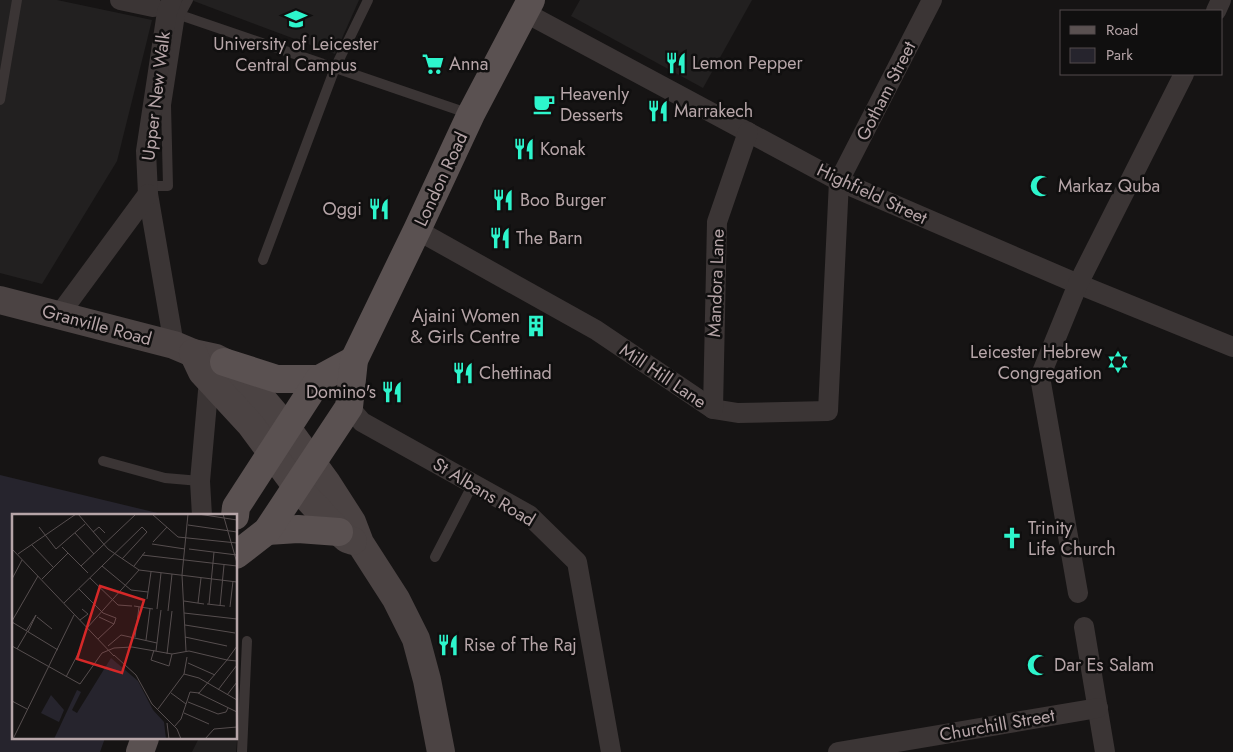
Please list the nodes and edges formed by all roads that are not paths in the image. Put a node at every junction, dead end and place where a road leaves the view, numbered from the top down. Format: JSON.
{"nodes":[{"id":1,"x":16,"y":0,"type":"edge"},
{"id":2,"x":120,"y":0,"type":"edge"},
{"id":3,"x":188,"y":0,"type":"edge"},
{"id":4,"x":368,"y":0,"type":"edge"},
{"id":5,"x":932,"y":0,"type":"edge"},
{"id":6,"x":528,"y":6,"type":"edge"},
{"id":7,"x":153,"y":7,"type":"dead end"},
{"id":8,"x":176,"y":8,"type":"edge"},
{"id":9,"x":335,"y":68,"type":"junction"},
{"id":10,"x":1183,"y":75,"type":"edge"},
{"id":11,"x":0,"y":100,"type":"edge"},
{"id":12,"x":471,"y":114,"type":"junction"},
{"id":13,"x":748,"y":132,"type":"junction"},
{"id":14,"x":840,"y":181,"type":"junction"},
{"id":15,"x":148,"y":190,"type":"junction"},
{"id":16,"x":417,"y":230,"type":"junction"},
{"id":17,"x":263,"y":260,"type":"dead end"},
{"id":18,"x":1078,"y":284,"type":"junction"},
{"id":19,"x":0,"y":300,"type":"edge"},
{"id":20,"x":59,"y":315,"type":"junction"},
{"id":21,"x":1233,"y":346,"type":"edge"},
{"id":22,"x":183,"y":349,"type":"junction"},
{"id":23,"x":354,"y":360,"type":"junction"},
{"id":24,"x":217,"y":371,"type":"junction"},
{"id":25,"x":319,"y":379,"type":"junction"},
{"id":26,"x":349,"y":407,"type":"junction"},
{"id":27,"x":713,"y":409,"type":"junction"},
{"id":28,"x":287,"y":428,"type":"junction"},
{"id":29,"x":271,"y":452,"type":"junction"},
{"id":30,"x":103,"y":461,"type":"dead end"},
{"id":31,"x":312,"y":462,"type":"junction"},
{"id":32,"x":200,"y":481,"type":"junction"},
{"id":33,"x":473,"y":484,"type":"junction"},
{"id":34,"x":296,"y":486,"type":"junction"},
{"id":35,"x":202,"y":514,"type":"edge"},
{"id":36,"x":235,"y":514,"type":"edge"},
{"id":37,"x":267,"y":531,"type":"junction"},
{"id":38,"x":349,"y":538,"type":"junction"},
{"id":39,"x":238,"y":553,"type":"edge"},
{"id":40,"x":434,"y":557,"type":"dead end"},
{"id":41,"x":1078,"y":593,"type":"dead end"},
{"id":42,"x":1084,"y":628,"type":"dead end"},
{"id":43,"x":247,"y":641,"type":"dead end"},
{"id":44,"x":1098,"y":708,"type":"junction"},
{"id":45,"x":144,"y":740,"type":"edge"},
{"id":46,"x":140,"y":752,"type":"edge"},
{"id":47,"x":242,"y":752,"type":"edge"},
{"id":48,"x":441,"y":752,"type":"edge"},
{"id":49,"x":611,"y":752,"type":"edge"},
{"id":50,"x":838,"y":752,"type":"edge"},
{"id":51,"x":1105,"y":752,"type":"edge"}],
"edges":[{"from":1,"to":11,"type":"lane"},
{"from":2,"to":7,"type":"street"},
{"from":3,"to":8,"type":"lane"},
{"from":4,"to":9,"type":"lane"},
{"from":5,"to":14,"type":"street","name":"Gotham Street"},
{"from":6,"to":12,"type":"main road","name":"London Road"},
{"from":6,"to":13,"type":"street","name":"Highfield Street"},
{"from":8,"to":9,"type":"lane"},
{"from":8,"to":15,"type":"street","name":"Upper New Walk"},
{"from":9,"to":12,"type":"lane"},
{"from":9,"to":17,"type":"lane"},
{"from":10,"to":18,"type":"street"},
{"from":12,"to":16,"type":"main road","name":"London Road"},
{"from":13,"to":14,"type":"street","name":"Highfield Street"},
{"from":13,"to":27,"type":"street","name":"Mandora Lane"},
{"from":14,"to":18,"type":"street","name":"Highfield Street"},
{"from":14,"to":27,"type":"street","name":"Mill Hill Lane"},
{"from":15,"to":20,"type":"street"},
{"from":15,"to":22,"type":"street","name":"Upper New Walk"},
{"from":16,"to":23,"type":"main road","name":"London Road"},
{"from":16,"to":27,"type":"street","name":"Mill Hill Lane"},
{"from":18,"to":21,"type":"street","name":"Highfield Street"},
{"from":18,"to":41,"type":"street"},
{"from":19,"to":20,"type":"street","name":"Granville Road"},
{"from":20,"to":22,"type":"street","name":"Granville Road"},
{"from":22,"to":24,"type":"street","name":"Granville Road"},
{"from":23,"to":25,"type":"main road"},
{"from":23,"to":26,"type":"main road","name":"London Road"},
{"from":24,"to":25,"type":"main road"},
{"from":24,"to":28,"type":"street","name":"Granville Road"},
{"from":24,"to":29,"type":"street","name":"Granville Road"},
{"from":24,"to":32,"type":"street"},
{"from":25,"to":28,"type":"main road"},
{"from":26,"to":31,"type":"main road","name":"London Road"},
{"from":26,"to":33,"type":"street","name":"St Albans Road"},
{"from":28,"to":29,"type":"main road"},
{"from":28,"to":31,"type":"street","name":"Granville Road"},
{"from":29,"to":34,"type":"street","name":"Granville Road"},
{"from":29,"to":36,"type":"main road"},
{"from":30,"to":32,"type":"lane"},
{"from":31,"to":34,"type":"main road","name":"London Road"},
{"from":31,"to":38,"type":"street","name":"Granville Road"},
{"from":32,"to":35,"type":"street"},
{"from":33,"to":40,"type":"lane"},
{"from":33,"to":49,"type":"street","name":"St Albans Road"},
{"from":34,"to":37,"type":"main road","name":"London Road"},
{"from":34,"to":38,"type":"street","name":"Granville Road"},
{"from":37,"to":38,"type":"main road"},
{"from":37,"to":39,"type":"main road","name":"London Road"},
{"from":38,"to":48,"type":"street"},
{"from":42,"to":44,"type":"street"},
{"from":43,"to":47,"type":"lane"},
{"from":44,"to":50,"type":"street","name":"Churchill Street"},
{"from":44,"to":51,"type":"street"},
{"from":45,"to":46,"type":"main road"}]}
